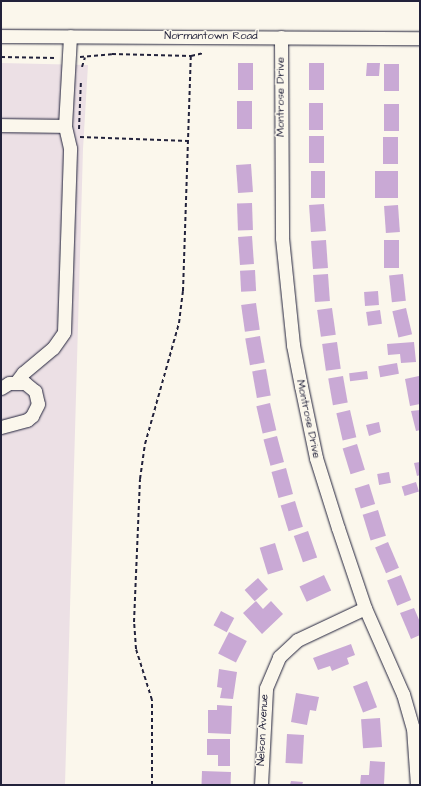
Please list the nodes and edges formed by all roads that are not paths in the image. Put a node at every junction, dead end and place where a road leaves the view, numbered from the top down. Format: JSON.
{"nodes":[{"id":1,"x":1,"y":36,"type":"edge"},
{"id":2,"x":70,"y":36,"type":"junction"},
{"id":3,"x":281,"y":37,"type":"junction"},
{"id":4,"x":420,"y":38,"type":"edge"},
{"id":5,"x":1,"y":125,"type":"edge"},
{"id":6,"x":65,"y":126,"type":"junction"},
{"id":7,"x":17,"y":381,"type":"junction"},
{"id":8,"x":1,"y":388,"type":"edge"},
{"id":9,"x":1,"y":427,"type":"edge"},
{"id":10,"x":365,"y":608,"type":"junction"},
{"id":11,"x":260,"y":785,"type":"edge"},
{"id":12,"x":417,"y":785,"type":"edge"}],
"edges":[{"from":1,"to":2,"type":"street","name":"Normantown Road"},
{"from":2,"to":3,"type":"street","name":"Normantown Road"},
{"from":2,"to":6,"type":"street"},
{"from":3,"to":4,"type":"street","name":"Normantown Road"},
{"from":3,"to":10,"type":"street","name":"Montrose Drive"},
{"from":5,"to":6,"type":"street"},
{"from":6,"to":7,"type":"street"},
{"from":7,"to":8,"type":"street"},
{"from":7,"to":9,"type":"street"},
{"from":10,"to":11,"type":"street","name":"Nelson Avenue"},
{"from":10,"to":12,"type":"street","name":"Montrose Drive"}]}
